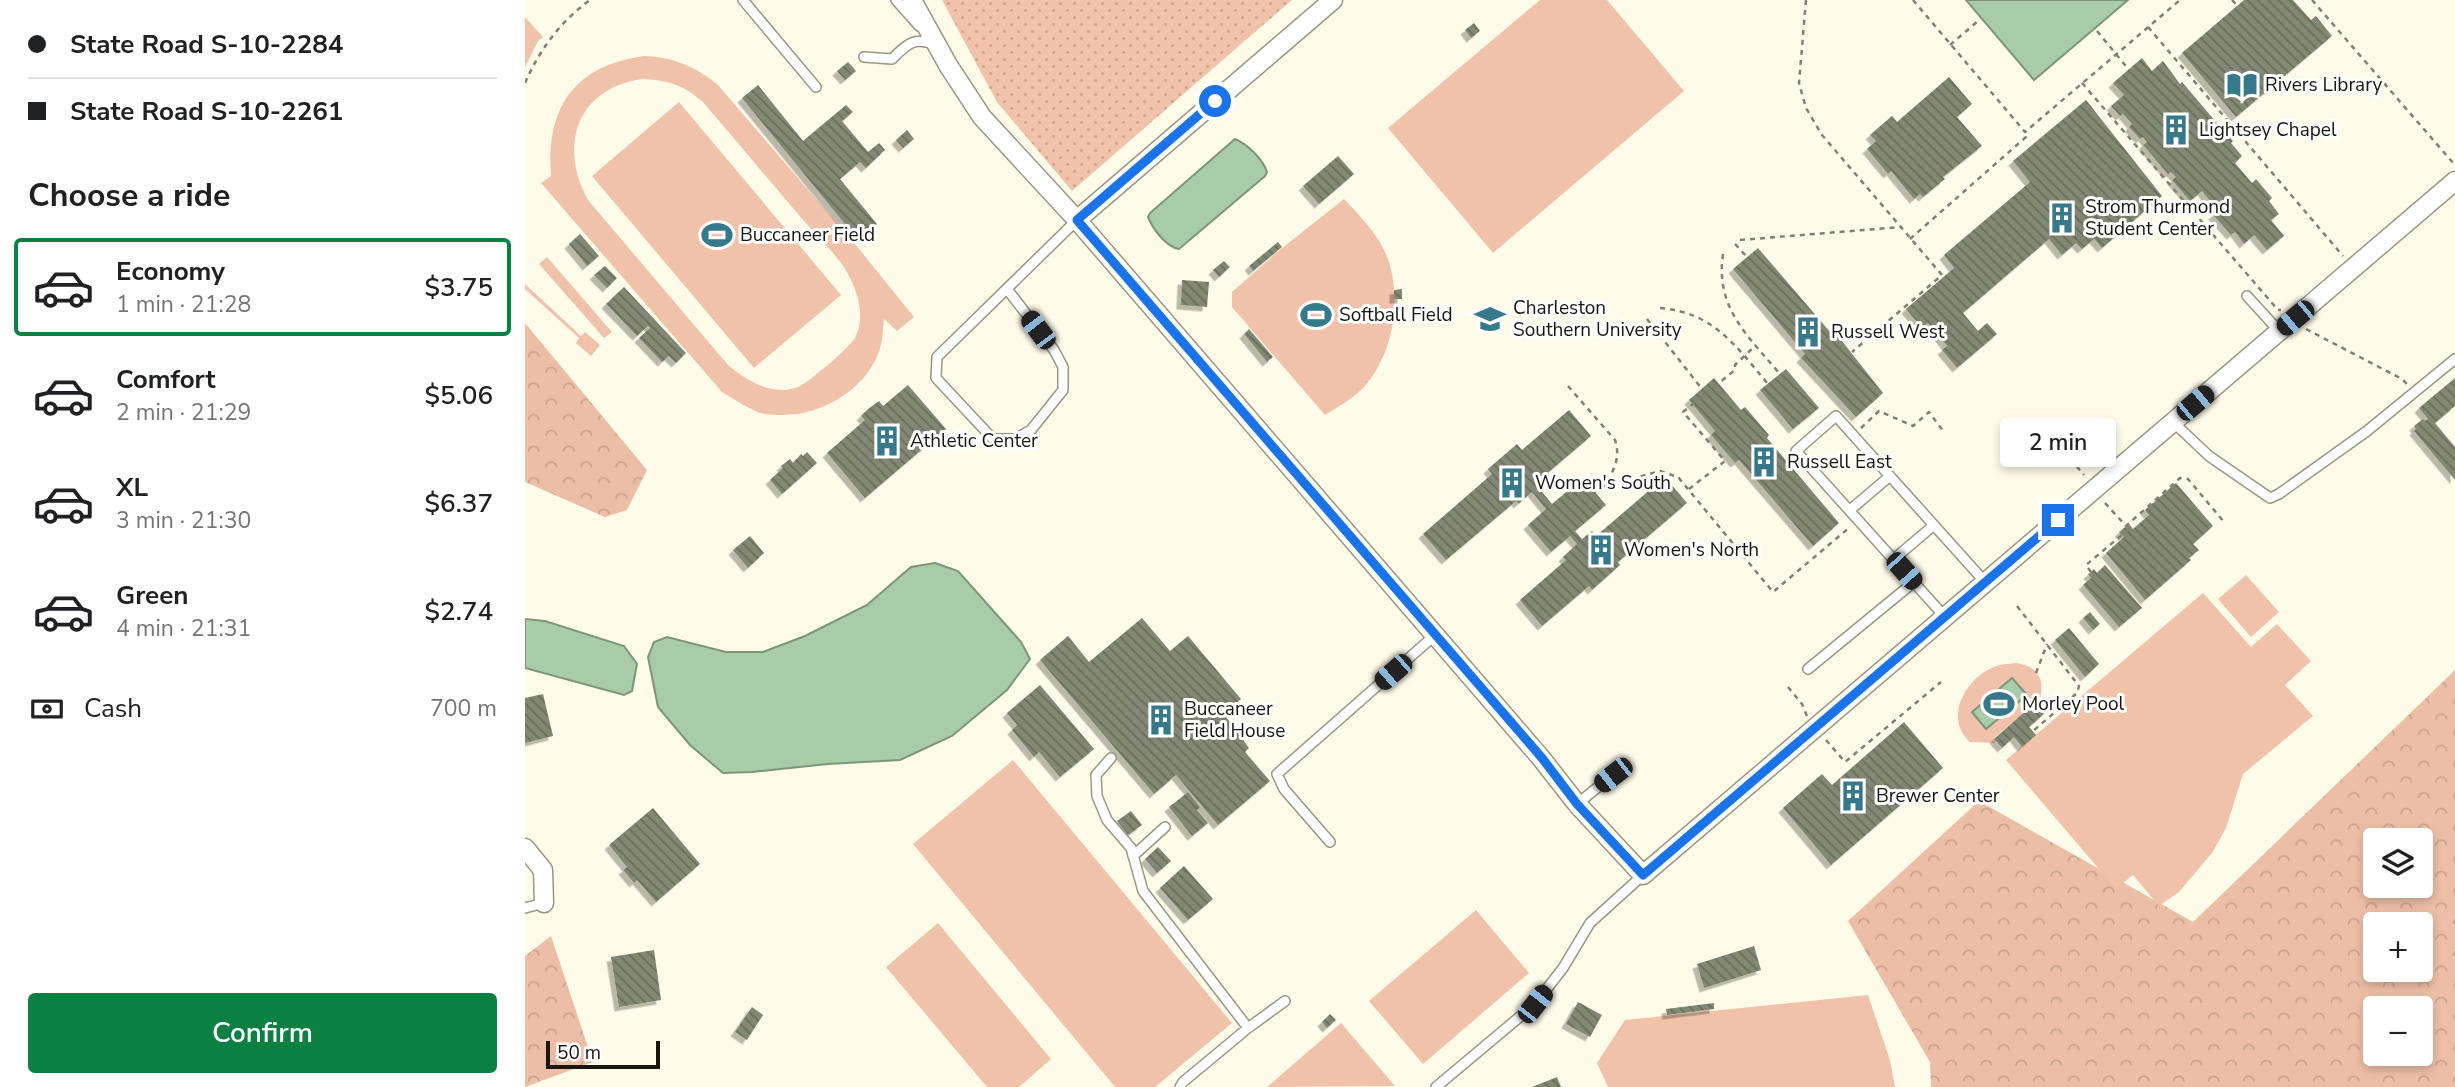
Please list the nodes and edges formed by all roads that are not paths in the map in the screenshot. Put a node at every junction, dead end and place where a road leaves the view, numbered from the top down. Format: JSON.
{"nodes":[{"id":1,"x":743,"y":0,"type":"edge"},
{"id":2,"x":896,"y":0,"type":"edge"},
{"id":3,"x":912,"y":0,"type":"edge"},
{"id":4,"x":1333,"y":0,"type":"edge"},
{"id":5,"x":937,"y":47,"type":"junction"},
{"id":6,"x":863,"y":57,"type":"dead end"},
{"id":7,"x":816,"y":87,"type":"dead end"},
{"id":8,"x":2455,"y":181,"type":"edge"},
{"id":9,"x":1077,"y":220,"type":"junction"},
{"id":10,"x":1007,"y":289,"type":"junction"},
{"id":11,"x":2247,"y":296,"type":"dead end"},
{"id":12,"x":2279,"y":331,"type":"junction"},
{"id":13,"x":2455,"y":359,"type":"edge"},
{"id":14,"x":2173,"y":422,"type":"junction"},
{"id":15,"x":1890,"y":476,"type":"junction"},
{"id":16,"x":1850,"y":510,"type":"junction"},
{"id":17,"x":1934,"y":525,"type":"junction"},
{"id":18,"x":1894,"y":559,"type":"junction"},
{"id":19,"x":1914,"y":582,"type":"junction"},
{"id":20,"x":1985,"y":582,"type":"junction"},
{"id":21,"x":1945,"y":617,"type":"junction"},
{"id":22,"x":1434,"y":636,"type":"junction"},
{"id":23,"x":1808,"y":668,"type":"dead end"},
{"id":24,"x":1111,"y":758,"type":"dead end"},
{"id":25,"x":1613,"y":775,"type":"dead end"},
{"id":26,"x":1577,"y":804,"type":"junction"},
{"id":27,"x":1165,"y":827,"type":"dead end"},
{"id":28,"x":1330,"y":842,"type":"dead end"},
{"id":29,"x":525,"y":848,"type":"edge"},
{"id":30,"x":1133,"y":856,"type":"junction"},
{"id":31,"x":1643,"y":875,"type":"junction"},
{"id":32,"x":544,"y":903,"type":"joint"},
{"id":33,"x":525,"y":908,"type":"edge"},
{"id":34,"x":1285,"y":1001,"type":"dead end"},
{"id":35,"x":1248,"y":1028,"type":"junction"},
{"id":36,"x":1180,"y":1087,"type":"edge"},
{"id":37,"x":1436,"y":1087,"type":"edge"}],
"edges":[{"from":1,"to":7,"type":"lane"},
{"from":2,"to":5,"type":"lane"},
{"from":3,"to":5,"type":"street"},
{"from":4,"to":9,"type":"street"},
{"from":5,"to":6,"type":"lane"},
{"from":5,"to":9,"type":"street"},
{"from":8,"to":12,"type":"street"},
{"from":9,"to":10,"type":"lane"},
{"from":9,"to":22,"type":"street"},
{"from":10,"to":10,"type":"lane"},
{"from":11,"to":12,"type":"lane"},
{"from":12,"to":14,"type":"street"},
{"from":13,"to":14,"type":"lane"},
{"from":14,"to":20,"type":"street"},
{"from":15,"to":16,"type":"lane"},
{"from":15,"to":16,"type":"lane"},
{"from":15,"to":17,"type":"lane"},
{"from":16,"to":18,"type":"lane"},
{"from":17,"to":18,"type":"lane"},
{"from":17,"to":20,"type":"lane"},
{"from":18,"to":19,"type":"lane"},
{"from":19,"to":21,"type":"lane"},
{"from":19,"to":23,"type":"lane"},
{"from":20,"to":21,"type":"street"},
{"from":21,"to":31,"type":"street"},
{"from":22,"to":26,"type":"street"},
{"from":22,"to":28,"type":"lane"},
{"from":24,"to":30,"type":"lane"},
{"from":25,"to":26,"type":"lane"},
{"from":26,"to":31,"type":"street"},
{"from":27,"to":30,"type":"lane"},
{"from":29,"to":32,"type":"street"},
{"from":30,"to":35,"type":"lane"},
{"from":31,"to":37,"type":"lane"},
{"from":32,"to":33,"type":"lane"},
{"from":34,"to":35,"type":"lane"},
{"from":35,"to":36,"type":"lane"}]}
